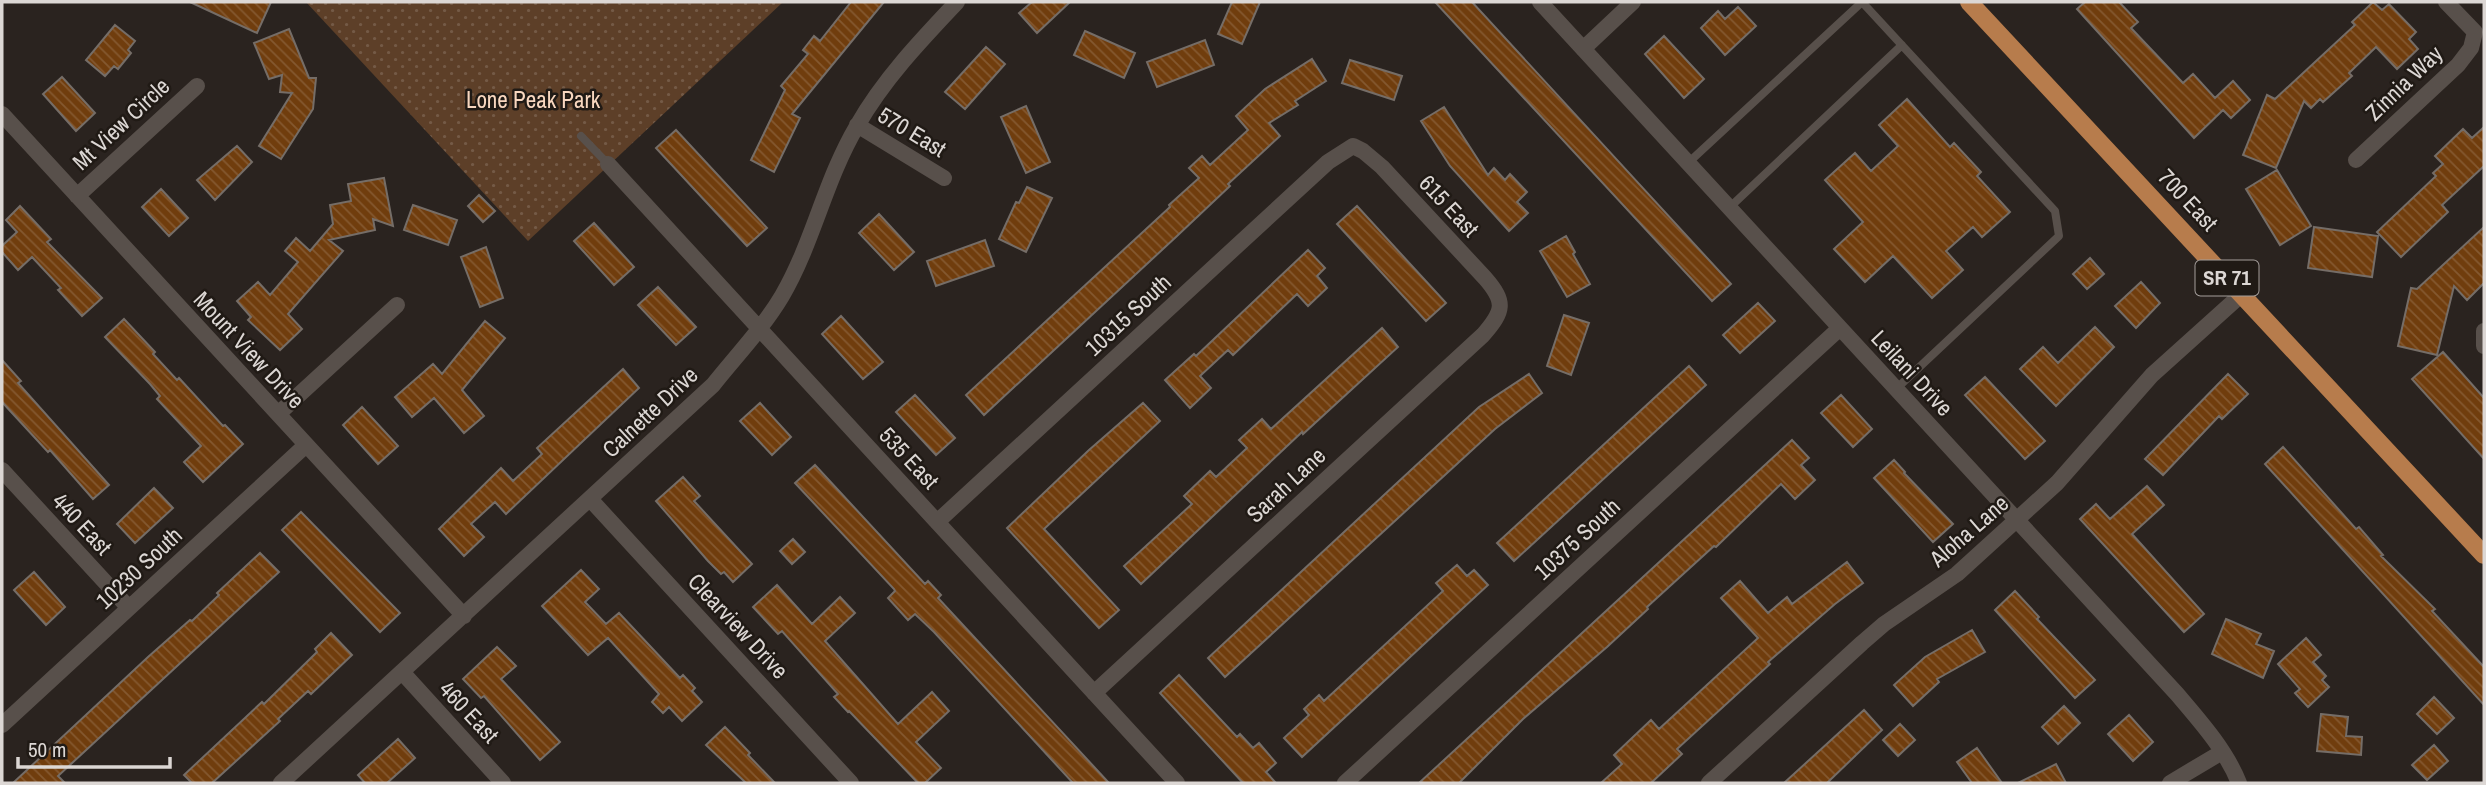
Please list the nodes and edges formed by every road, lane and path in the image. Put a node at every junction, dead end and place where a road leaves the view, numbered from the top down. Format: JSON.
{"nodes":[{"id":1,"x":957,"y":2,"type":"edge"},
{"id":2,"x":1540,"y":2,"type":"edge"},
{"id":3,"x":1633,"y":2,"type":"edge"},
{"id":4,"x":1969,"y":2,"type":"edge"},
{"id":5,"x":2446,"y":2,"type":"edge"},
{"id":6,"x":1902,"y":46,"type":"junction"},
{"id":7,"x":1583,"y":49,"type":"junction"},
{"id":8,"x":197,"y":86,"type":"dead end"},
{"id":9,"x":2,"y":114,"type":"edge"},
{"id":10,"x":857,"y":125,"type":"junction"},
{"id":11,"x":581,"y":136,"type":"dead end"},
{"id":12,"x":1353,"y":146,"type":"joint"},
{"id":13,"x":2356,"y":160,"type":"dead end"},
{"id":14,"x":1688,"y":163,"type":"junction"},
{"id":15,"x":608,"y":164,"type":"joint"},
{"id":16,"x":944,"y":178,"type":"dead end"},
{"id":17,"x":77,"y":196,"type":"junction"},
{"id":18,"x":1729,"y":208,"type":"junction"},
{"id":19,"x":2242,"y":294,"type":"junction"},
{"id":20,"x":397,"y":305,"type":"dead end"},
{"id":21,"x":1502,"y":306,"type":"joint"},
{"id":22,"x":759,"y":328,"type":"junction"},
{"id":23,"x":1840,"y":328,"type":"junction"},
{"id":24,"x":2484,"y":331,"type":"edge"},
{"id":25,"x":2484,"y":346,"type":"edge"},
{"id":26,"x":1896,"y":389,"type":"junction"},
{"id":27,"x":278,"y":414,"type":"junction"},
{"id":28,"x":306,"y":445,"type":"junction"},
{"id":29,"x":2,"y":470,"type":"edge"},
{"id":30,"x":590,"y":499,"type":"junction"},
{"id":31,"x":2017,"y":520,"type":"junction"},
{"id":32,"x":937,"y":522,"type":"junction"},
{"id":33,"x":2484,"y":555,"type":"edge"},
{"id":34,"x":129,"y":608,"type":"junction"},
{"id":35,"x":464,"y":616,"type":"junction"},
{"id":36,"x":401,"y":672,"type":"junction"},
{"id":37,"x":1094,"y":693,"type":"junction"},
{"id":38,"x":2,"y":725,"type":"edge"},
{"id":39,"x":2222,"y":752,"type":"junction"},
{"id":40,"x":281,"y":783,"type":"edge"},
{"id":41,"x":503,"y":783,"type":"edge"},
{"id":42,"x":851,"y":783,"type":"edge"},
{"id":43,"x":1177,"y":783,"type":"edge"},
{"id":44,"x":1345,"y":783,"type":"edge"},
{"id":45,"x":1709,"y":783,"type":"edge"},
{"id":46,"x":2170,"y":783,"type":"edge"},
{"id":47,"x":2239,"y":783,"type":"edge"}],
"edges":[{"from":1,"to":10,"type":"street","name":"Calnette Drive"},
{"from":2,"to":7,"type":"street","name":"Leilani Drive"},
{"from":3,"to":7,"type":"street"},
{"from":4,"to":19,"type":"main road","name":"700 East","number":"SR 71"},
{"from":5,"to":13,"type":"street","name":"Zinnia Way"},
{"from":6,"to":14,"type":"lane"},
{"from":6,"to":18,"type":"lane"},
{"from":6,"to":26,"type":"lane"},
{"from":7,"to":14,"type":"street","name":"Leilani Drive"},
{"from":8,"to":17,"type":"street","name":"Mt View Circle"},
{"from":9,"to":17,"type":"street","name":"Mount View Drive"},
{"from":10,"to":16,"type":"street","name":"570 East"},
{"from":10,"to":22,"type":"street","name":"Calnette Drive"},
{"from":11,"to":15,"type":"lane"},
{"from":12,"to":21,"type":"street","name":"615 East"},
{"from":12,"to":32,"type":"street","name":"10315 South"},
{"from":14,"to":18,"type":"street","name":"Leilani Drive"},
{"from":15,"to":22,"type":"street","name":"535 East"},
{"from":17,"to":27,"type":"street","name":"Mount View Drive"},
{"from":18,"to":23,"type":"street","name":"Leilani Drive"},
{"from":19,"to":31,"type":"street","name":"Aloha Lane"},
{"from":19,"to":33,"type":"main road","name":"700 East","number":"SR 71"},
{"from":20,"to":27,"type":"street"},
{"from":21,"to":37,"type":"street","name":"Sarah Lane"},
{"from":22,"to":30,"type":"street","name":"Calnette Drive"},
{"from":22,"to":32,"type":"street","name":"535 East"},
{"from":23,"to":26,"type":"street","name":"Leilani Drive"},
{"from":23,"to":44,"type":"street","name":"10375 South"},
{"from":24,"to":25,"type":"street"},
{"from":26,"to":31,"type":"street","name":"Leilani Drive"},
{"from":27,"to":28,"type":"street","name":"Mount View Drive"},
{"from":28,"to":34,"type":"street","name":"10230 South"},
{"from":28,"to":35,"type":"street","name":"Mount View Drive"},
{"from":29,"to":34,"type":"street","name":"440 East"},
{"from":30,"to":35,"type":"street","name":"Calnette Drive"},
{"from":30,"to":42,"type":"street","name":"Clearview Drive"},
{"from":31,"to":39,"type":"street","name":"Leilani Drive"},
{"from":31,"to":45,"type":"street","name":"Aloha Lane"},
{"from":32,"to":37,"type":"street","name":"535 East"},
{"from":34,"to":38,"type":"street","name":"10230 South"},
{"from":35,"to":36,"type":"street","name":"Calnette Drive"},
{"from":36,"to":40,"type":"street","name":"Calnette Drive"},
{"from":36,"to":41,"type":"street","name":"460 East"},
{"from":37,"to":43,"type":"street","name":"535 East"},
{"from":39,"to":46,"type":"street"},
{"from":39,"to":47,"type":"street","name":"Leilani Drive"}]}
